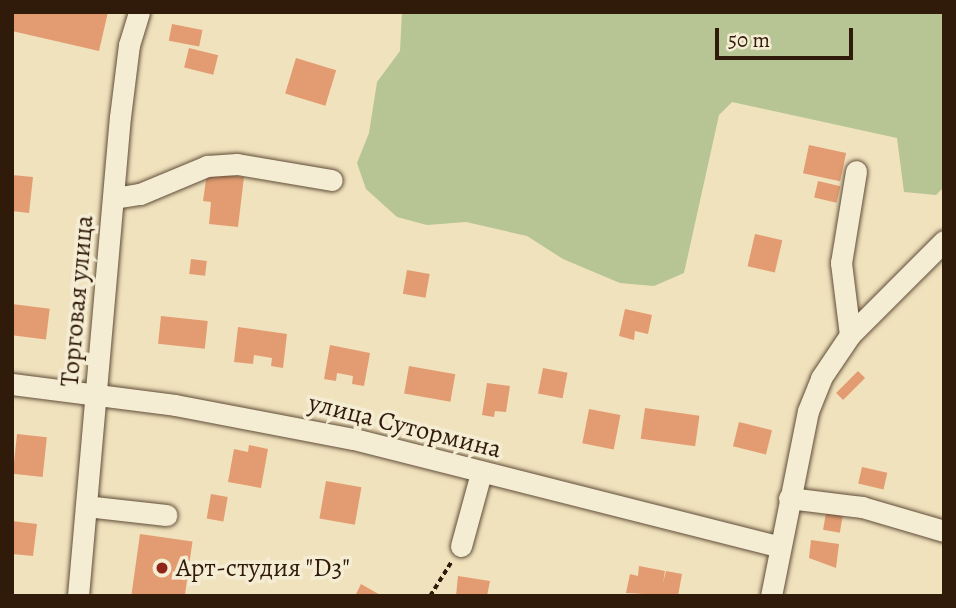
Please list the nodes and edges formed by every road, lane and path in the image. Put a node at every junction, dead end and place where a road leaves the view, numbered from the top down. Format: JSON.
{"nodes":[{"id":1,"x":139,"y":12,"type":"edge"},
{"id":2,"x":856,"y":171,"type":"dead end"},
{"id":3,"x":331,"y":180,"type":"dead end"},
{"id":4,"x":114,"y":198,"type":"junction"},
{"id":5,"x":944,"y":241,"type":"edge"},
{"id":6,"x":850,"y":335,"type":"junction"},
{"id":7,"x":12,"y":384,"type":"edge"},
{"id":8,"x":96,"y":395,"type":"junction"},
{"id":9,"x":481,"y":473,"type":"junction"},
{"id":10,"x":789,"y":498,"type":"junction"},
{"id":11,"x":86,"y":506,"type":"junction"},
{"id":12,"x":166,"y":515,"type":"dead end"},
{"id":13,"x":944,"y":531,"type":"edge"},
{"id":14,"x":461,"y":546,"type":"joint"},
{"id":15,"x":780,"y":547,"type":"junction"},
{"id":16,"x":78,"y":596,"type":"edge"},
{"id":17,"x":430,"y":596,"type":"edge"},
{"id":18,"x":771,"y":596,"type":"edge"}],
"edges":[{"from":1,"to":4,"type":"street","name":"Торговая улица"},
{"from":2,"to":6,"type":"street"},
{"from":3,"to":4,"type":"street"},
{"from":4,"to":8,"type":"street","name":"Торговая улица"},
{"from":5,"to":6,"type":"street"},
{"from":6,"to":10,"type":"street"},
{"from":7,"to":8,"type":"street","name":"улица Сутормина"},
{"from":8,"to":9,"type":"street","name":"улица Сутормина"},
{"from":8,"to":11,"type":"street","name":"Торговая улица"},
{"from":9,"to":14,"type":"street"},
{"from":9,"to":15,"type":"street","name":"улица Сутормина"},
{"from":10,"to":13,"type":"street"},
{"from":10,"to":15,"type":"street"},
{"from":11,"to":12,"type":"street"},
{"from":11,"to":16,"type":"street","name":"Торговая улица"},
{"from":14,"to":17,"type":"path"},
{"from":15,"to":18,"type":"street"}]}
